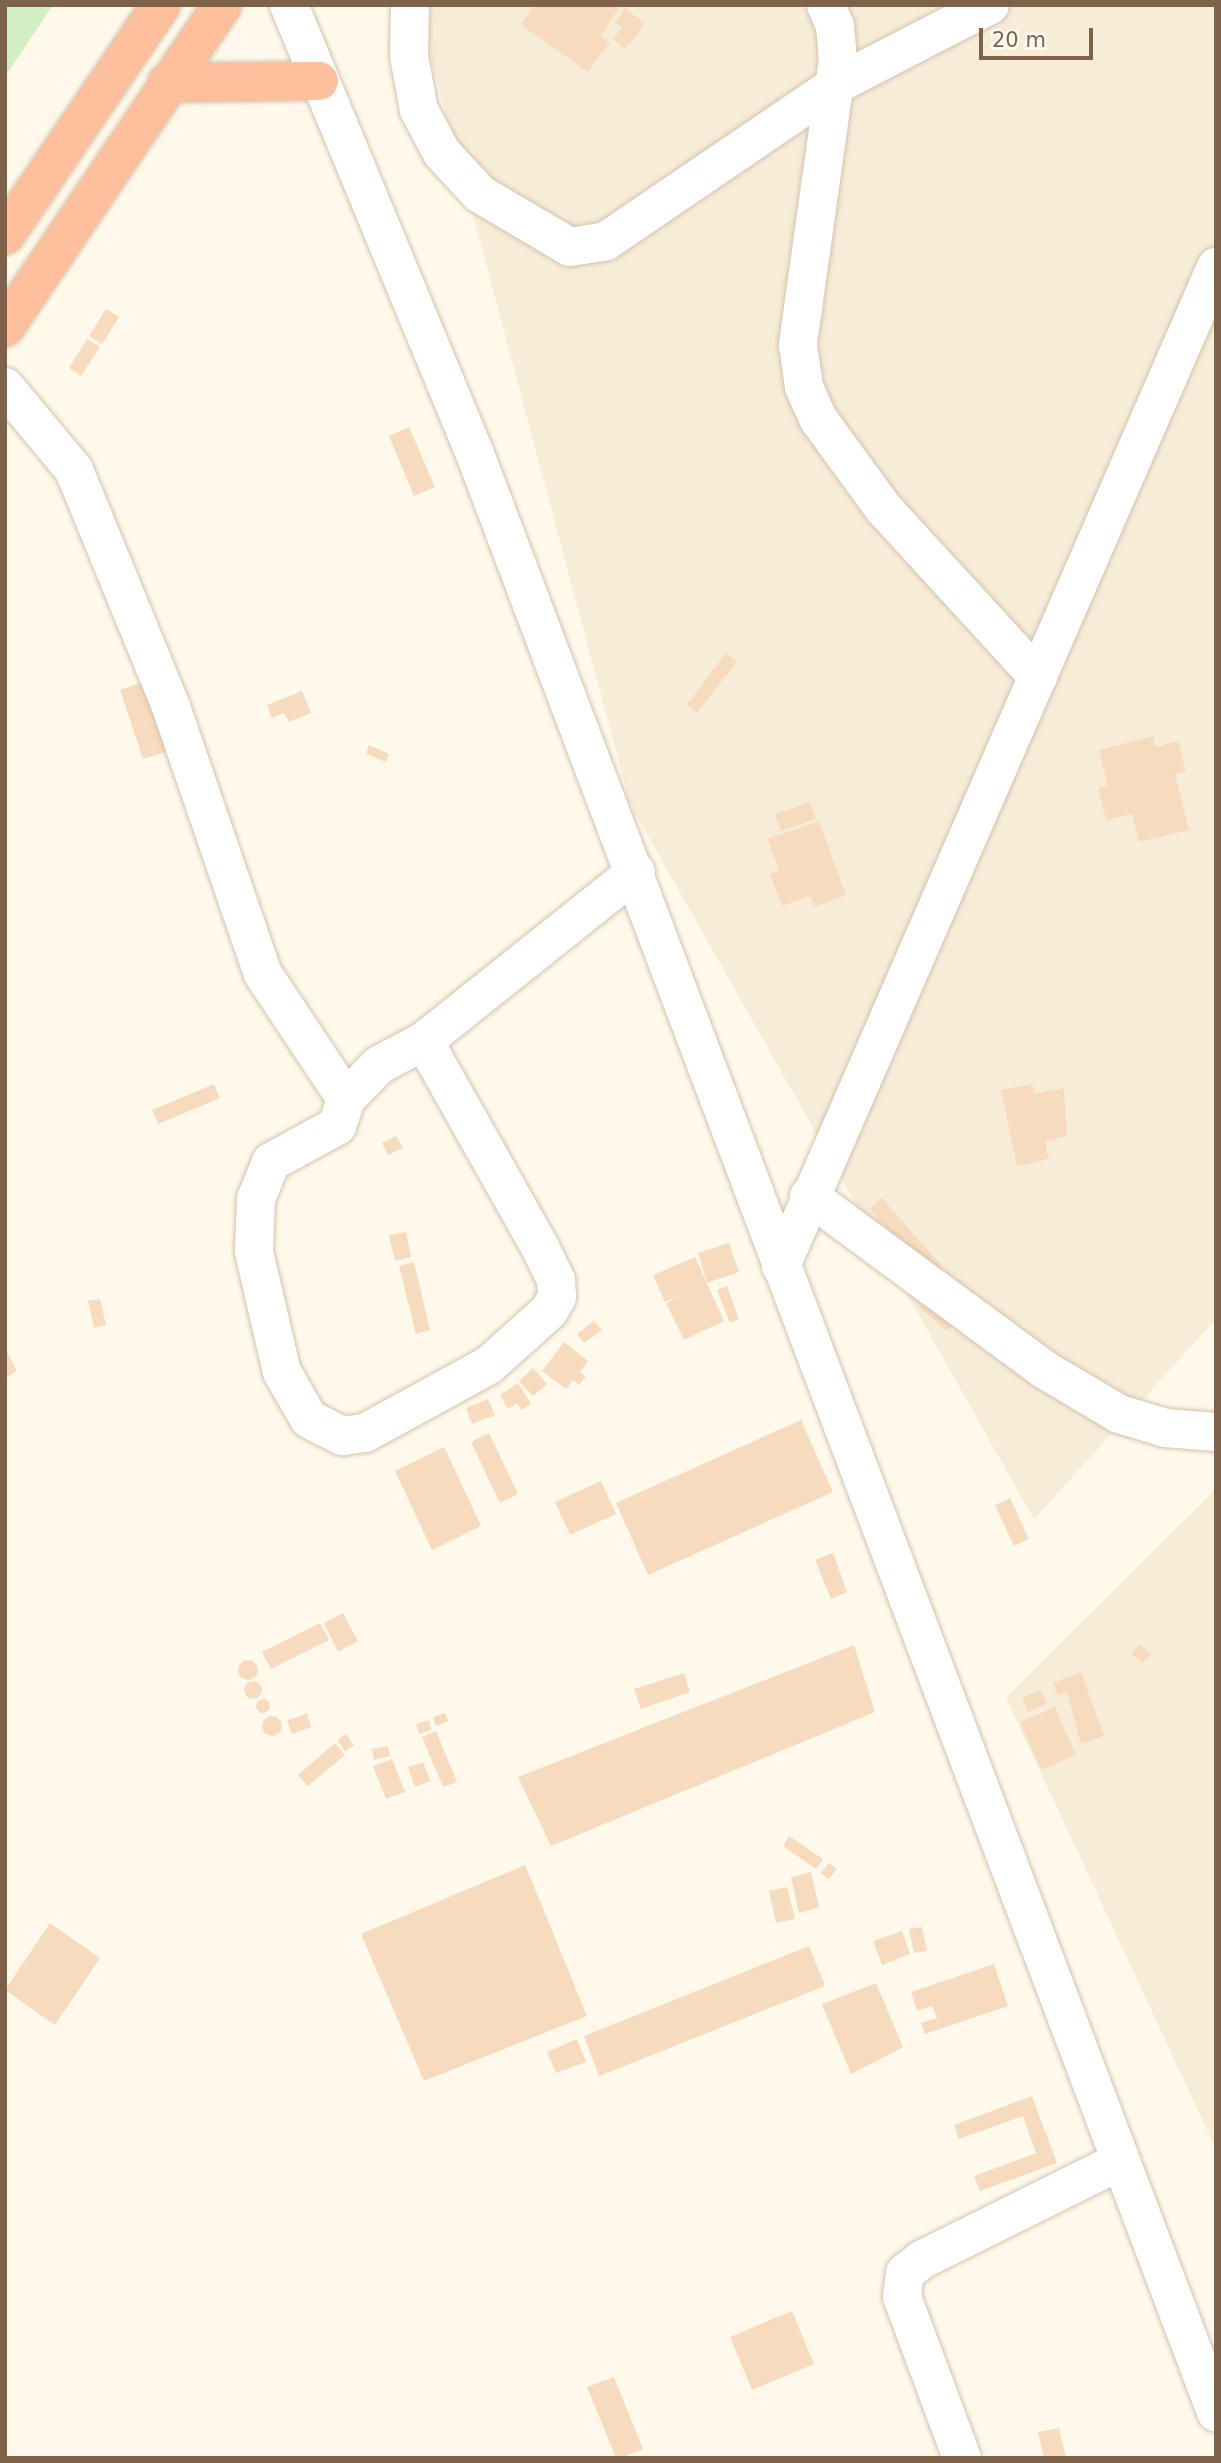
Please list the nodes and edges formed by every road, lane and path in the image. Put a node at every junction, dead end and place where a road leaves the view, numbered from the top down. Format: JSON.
{"nodes":[{"id":1,"x":161,"y":5,"type":"edge"},
{"id":2,"x":222,"y":5,"type":"edge"},
{"id":3,"x":289,"y":5,"type":"edge"},
{"id":4,"x":410,"y":5,"type":"edge"},
{"id":5,"x":826,"y":5,"type":"edge"},
{"id":6,"x":990,"y":5,"type":"edge"},
{"id":7,"x":319,"y":81,"type":"junction"},
{"id":8,"x":167,"y":83,"type":"junction"},
{"id":9,"x":836,"y":84,"type":"junction"},
{"id":10,"x":5,"y":235,"type":"edge"},
{"id":11,"x":1216,"y":267,"type":"edge"},
{"id":12,"x":5,"y":327,"type":"edge"},
{"id":13,"x":5,"y":387,"type":"edge"},
{"id":14,"x":1038,"y":677,"type":"junction"},
{"id":15,"x":636,"y":872,"type":"junction"},
{"id":16,"x":424,"y":1041,"type":"junction"},
{"id":17,"x":346,"y":1099,"type":"junction"},
{"id":18,"x":809,"y":1196,"type":"junction"},
{"id":19,"x":781,"y":1266,"type":"junction"},
{"id":20,"x":1216,"y":1432,"type":"edge"},
{"id":21,"x":1120,"y":2161,"type":"junction"},
{"id":22,"x":1216,"y":2412,"type":"edge"},
{"id":23,"x":962,"y":2458,"type":"edge"}],
"edges":[{"from":1,"to":10,"type":"highway"},
{"from":2,"to":8,"type":"highway"},
{"from":3,"to":7,"type":"street"},
{"from":4,"to":9,"type":"street"},
{"from":5,"to":9,"type":"street"},
{"from":6,"to":9,"type":"street"},
{"from":7,"to":8,"type":"highway"},
{"from":7,"to":15,"type":"street"},
{"from":8,"to":12,"type":"highway"},
{"from":9,"to":14,"type":"street"},
{"from":11,"to":14,"type":"street"},
{"from":13,"to":17,"type":"street"},
{"from":14,"to":18,"type":"street"},
{"from":15,"to":16,"type":"street"},
{"from":15,"to":19,"type":"street"},
{"from":16,"to":17,"type":"street"},
{"from":16,"to":17,"type":"street"},
{"from":18,"to":19,"type":"street"},
{"from":18,"to":20,"type":"street"},
{"from":19,"to":21,"type":"street"},
{"from":21,"to":22,"type":"street"},
{"from":21,"to":23,"type":"street"}]}
